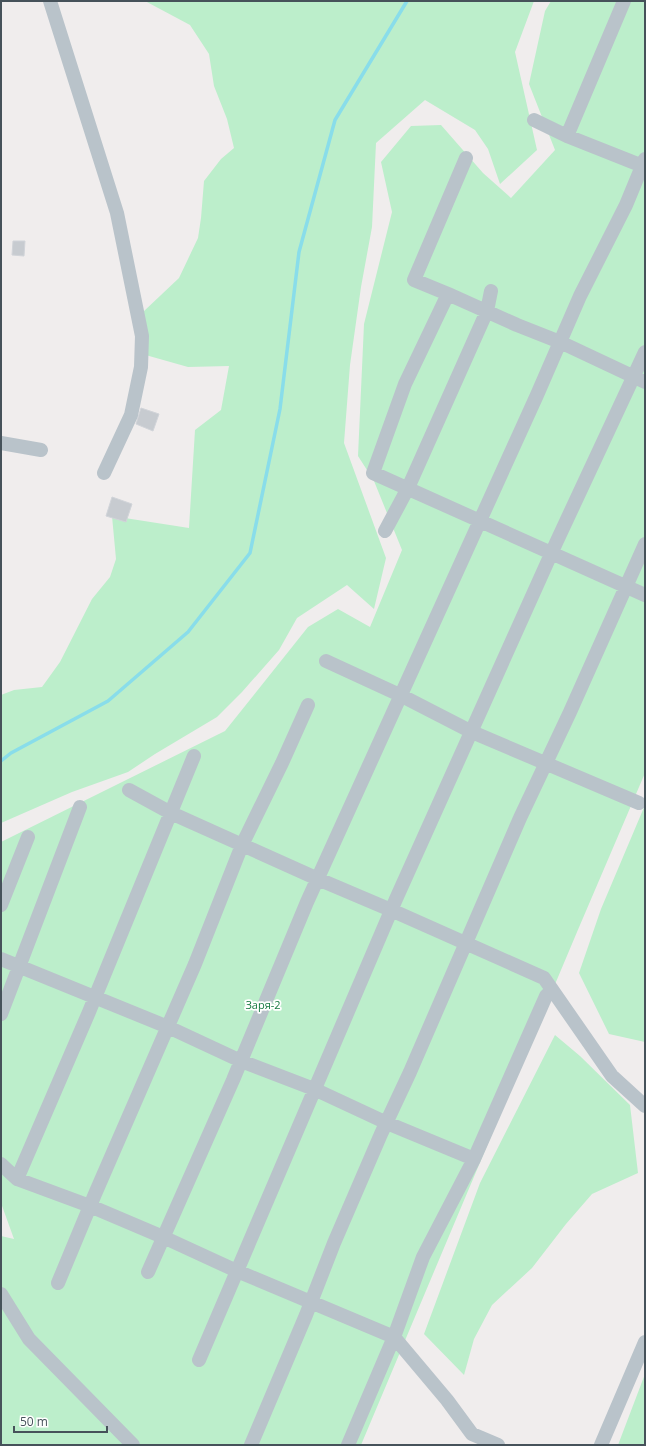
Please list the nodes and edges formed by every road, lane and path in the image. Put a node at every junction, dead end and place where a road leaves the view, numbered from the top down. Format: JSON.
{"nodes":[{"id":1,"x":50,"y":1,"type":"edge"},
{"id":2,"x":624,"y":1,"type":"edge"},
{"id":3,"x":534,"y":120,"type":"dead end"},
{"id":4,"x":567,"y":136,"type":"junction"},
{"id":5,"x":466,"y":158,"type":"dead end"},
{"id":6,"x":644,"y":164,"type":"edge"},
{"id":7,"x":491,"y":291,"type":"dead end"},
{"id":8,"x":448,"y":294,"type":"junction"},
{"id":9,"x":487,"y":311,"type":"junction"},
{"id":10,"x":560,"y":342,"type":"junction"},
{"id":11,"x":645,"y":352,"type":"edge"},
{"id":12,"x":639,"y":380,"type":"edge"},
{"id":13,"x":1,"y":443,"type":"edge"},
{"id":14,"x":41,"y":450,"type":"dead end"},
{"id":15,"x":104,"y":473,"type":"dead end"},
{"id":16,"x":408,"y":488,"type":"junction"},
{"id":17,"x":480,"y":521,"type":"junction"},
{"id":18,"x":385,"y":531,"type":"dead end"},
{"id":19,"x":645,"y":544,"type":"edge"},
{"id":20,"x":552,"y":553,"type":"junction"},
{"id":21,"x":626,"y":587,"type":"junction"},
{"id":22,"x":645,"y":595,"type":"edge"},
{"id":23,"x":326,"y":661,"type":"dead end"},
{"id":24,"x":402,"y":696,"type":"junction"},
{"id":25,"x":308,"y":705,"type":"dead end"},
{"id":26,"x":472,"y":732,"type":"junction"},
{"id":27,"x":194,"y":756,"type":"dead end"},
{"id":28,"x":546,"y":763,"type":"junction"},
{"id":29,"x":129,"y":790,"type":"dead end"},
{"id":30,"x":639,"y":804,"type":"dead end"},
{"id":31,"x":80,"y":807,"type":"dead end"},
{"id":32,"x":171,"y":813,"type":"junction"},
{"id":33,"x":28,"y":837,"type":"dead end"},
{"id":34,"x":242,"y":845,"type":"junction"},
{"id":35,"x":318,"y":879,"type":"junction"},
{"id":36,"x":1,"y":905,"type":"edge"},
{"id":37,"x":391,"y":910,"type":"junction"},
{"id":38,"x":466,"y":943,"type":"junction"},
{"id":39,"x":1,"y":959,"type":"edge"},
{"id":40,"x":20,"y":966,"type":"junction"},
{"id":41,"x":552,"y":990,"type":"junction"},
{"id":42,"x":96,"y":997,"type":"junction"},
{"id":43,"x":1,"y":1014,"type":"edge"},
{"id":44,"x":168,"y":1027,"type":"junction"},
{"id":45,"x":241,"y":1061,"type":"junction"},
{"id":46,"x":314,"y":1089,"type":"junction"},
{"id":47,"x":645,"y":1106,"type":"edge"},
{"id":48,"x":387,"y":1123,"type":"junction"},
{"id":49,"x":474,"y":1159,"type":"junction"},
{"id":50,"x":1,"y":1164,"type":"edge"},
{"id":51,"x":17,"y":1179,"type":"junction"},
{"id":52,"x":90,"y":1206,"type":"junction"},
{"id":53,"x":163,"y":1237,"type":"junction"},
{"id":54,"x":237,"y":1271,"type":"junction"},
{"id":55,"x":148,"y":1272,"type":"dead end"},
{"id":56,"x":58,"y":1283,"type":"dead end"},
{"id":57,"x":1,"y":1294,"type":"edge"},
{"id":58,"x":311,"y":1302,"type":"junction"},
{"id":59,"x":394,"y":1337,"type":"junction"},
{"id":60,"x":645,"y":1342,"type":"edge"},
{"id":61,"x":199,"y":1360,"type":"dead end"},
{"id":62,"x":133,"y":1445,"type":"edge"},
{"id":63,"x":251,"y":1445,"type":"edge"},
{"id":64,"x":348,"y":1445,"type":"edge"},
{"id":65,"x":498,"y":1445,"type":"edge"},
{"id":66,"x":601,"y":1445,"type":"edge"}],
"edges":[{"from":1,"to":15,"type":"street"},
{"from":2,"to":4,"type":"street"},
{"from":3,"to":4,"type":"street"},
{"from":4,"to":6,"type":"street"},
{"from":5,"to":8,"type":"street"},
{"from":6,"to":10,"type":"street"},
{"from":7,"to":9,"type":"street"},
{"from":8,"to":9,"type":"street"},
{"from":8,"to":16,"type":"street"},
{"from":9,"to":10,"type":"street"},
{"from":9,"to":16,"type":"street"},
{"from":10,"to":12,"type":"street"},
{"from":10,"to":17,"type":"street"},
{"from":11,"to":12,"type":"street"},
{"from":12,"to":20,"type":"street"},
{"from":13,"to":14,"type":"street"},
{"from":16,"to":17,"type":"street"},
{"from":16,"to":18,"type":"street"},
{"from":17,"to":20,"type":"street"},
{"from":17,"to":24,"type":"street"},
{"from":19,"to":21,"type":"street"},
{"from":20,"to":21,"type":"street"},
{"from":20,"to":26,"type":"street"},
{"from":21,"to":22,"type":"street"},
{"from":21,"to":28,"type":"street"},
{"from":23,"to":24,"type":"street"},
{"from":24,"to":26,"type":"street"},
{"from":24,"to":35,"type":"street"},
{"from":25,"to":34,"type":"street"},
{"from":26,"to":28,"type":"street"},
{"from":26,"to":37,"type":"street"},
{"from":27,"to":32,"type":"street"},
{"from":28,"to":30,"type":"street"},
{"from":28,"to":38,"type":"street"},
{"from":29,"to":32,"type":"street"},
{"from":31,"to":40,"type":"street"},
{"from":32,"to":34,"type":"street"},
{"from":32,"to":42,"type":"street"},
{"from":33,"to":36,"type":"street"},
{"from":34,"to":35,"type":"street"},
{"from":34,"to":44,"type":"street"},
{"from":35,"to":37,"type":"street"},
{"from":35,"to":45,"type":"street"},
{"from":37,"to":38,"type":"street"},
{"from":37,"to":46,"type":"street"},
{"from":38,"to":41,"type":"street"},
{"from":38,"to":48,"type":"street"},
{"from":39,"to":40,"type":"street"},
{"from":40,"to":42,"type":"street"},
{"from":40,"to":43,"type":"street"},
{"from":41,"to":47,"type":"street"},
{"from":41,"to":49,"type":"street"},
{"from":42,"to":44,"type":"street"},
{"from":42,"to":51,"type":"street"},
{"from":44,"to":45,"type":"street"},
{"from":44,"to":52,"type":"street"},
{"from":45,"to":46,"type":"street"},
{"from":45,"to":53,"type":"street"},
{"from":46,"to":48,"type":"street"},
{"from":46,"to":54,"type":"street"},
{"from":48,"to":49,"type":"street"},
{"from":48,"to":58,"type":"street"},
{"from":49,"to":59,"type":"street"},
{"from":50,"to":51,"type":"street"},
{"from":51,"to":52,"type":"street"},
{"from":52,"to":53,"type":"street"},
{"from":52,"to":56,"type":"street"},
{"from":53,"to":54,"type":"street"},
{"from":53,"to":55,"type":"street"},
{"from":54,"to":58,"type":"street"},
{"from":54,"to":61,"type":"street"},
{"from":57,"to":62,"type":"street"},
{"from":58,"to":59,"type":"street"},
{"from":58,"to":63,"type":"street"},
{"from":59,"to":64,"type":"street"},
{"from":59,"to":65,"type":"street"},
{"from":60,"to":66,"type":"street"}]}
